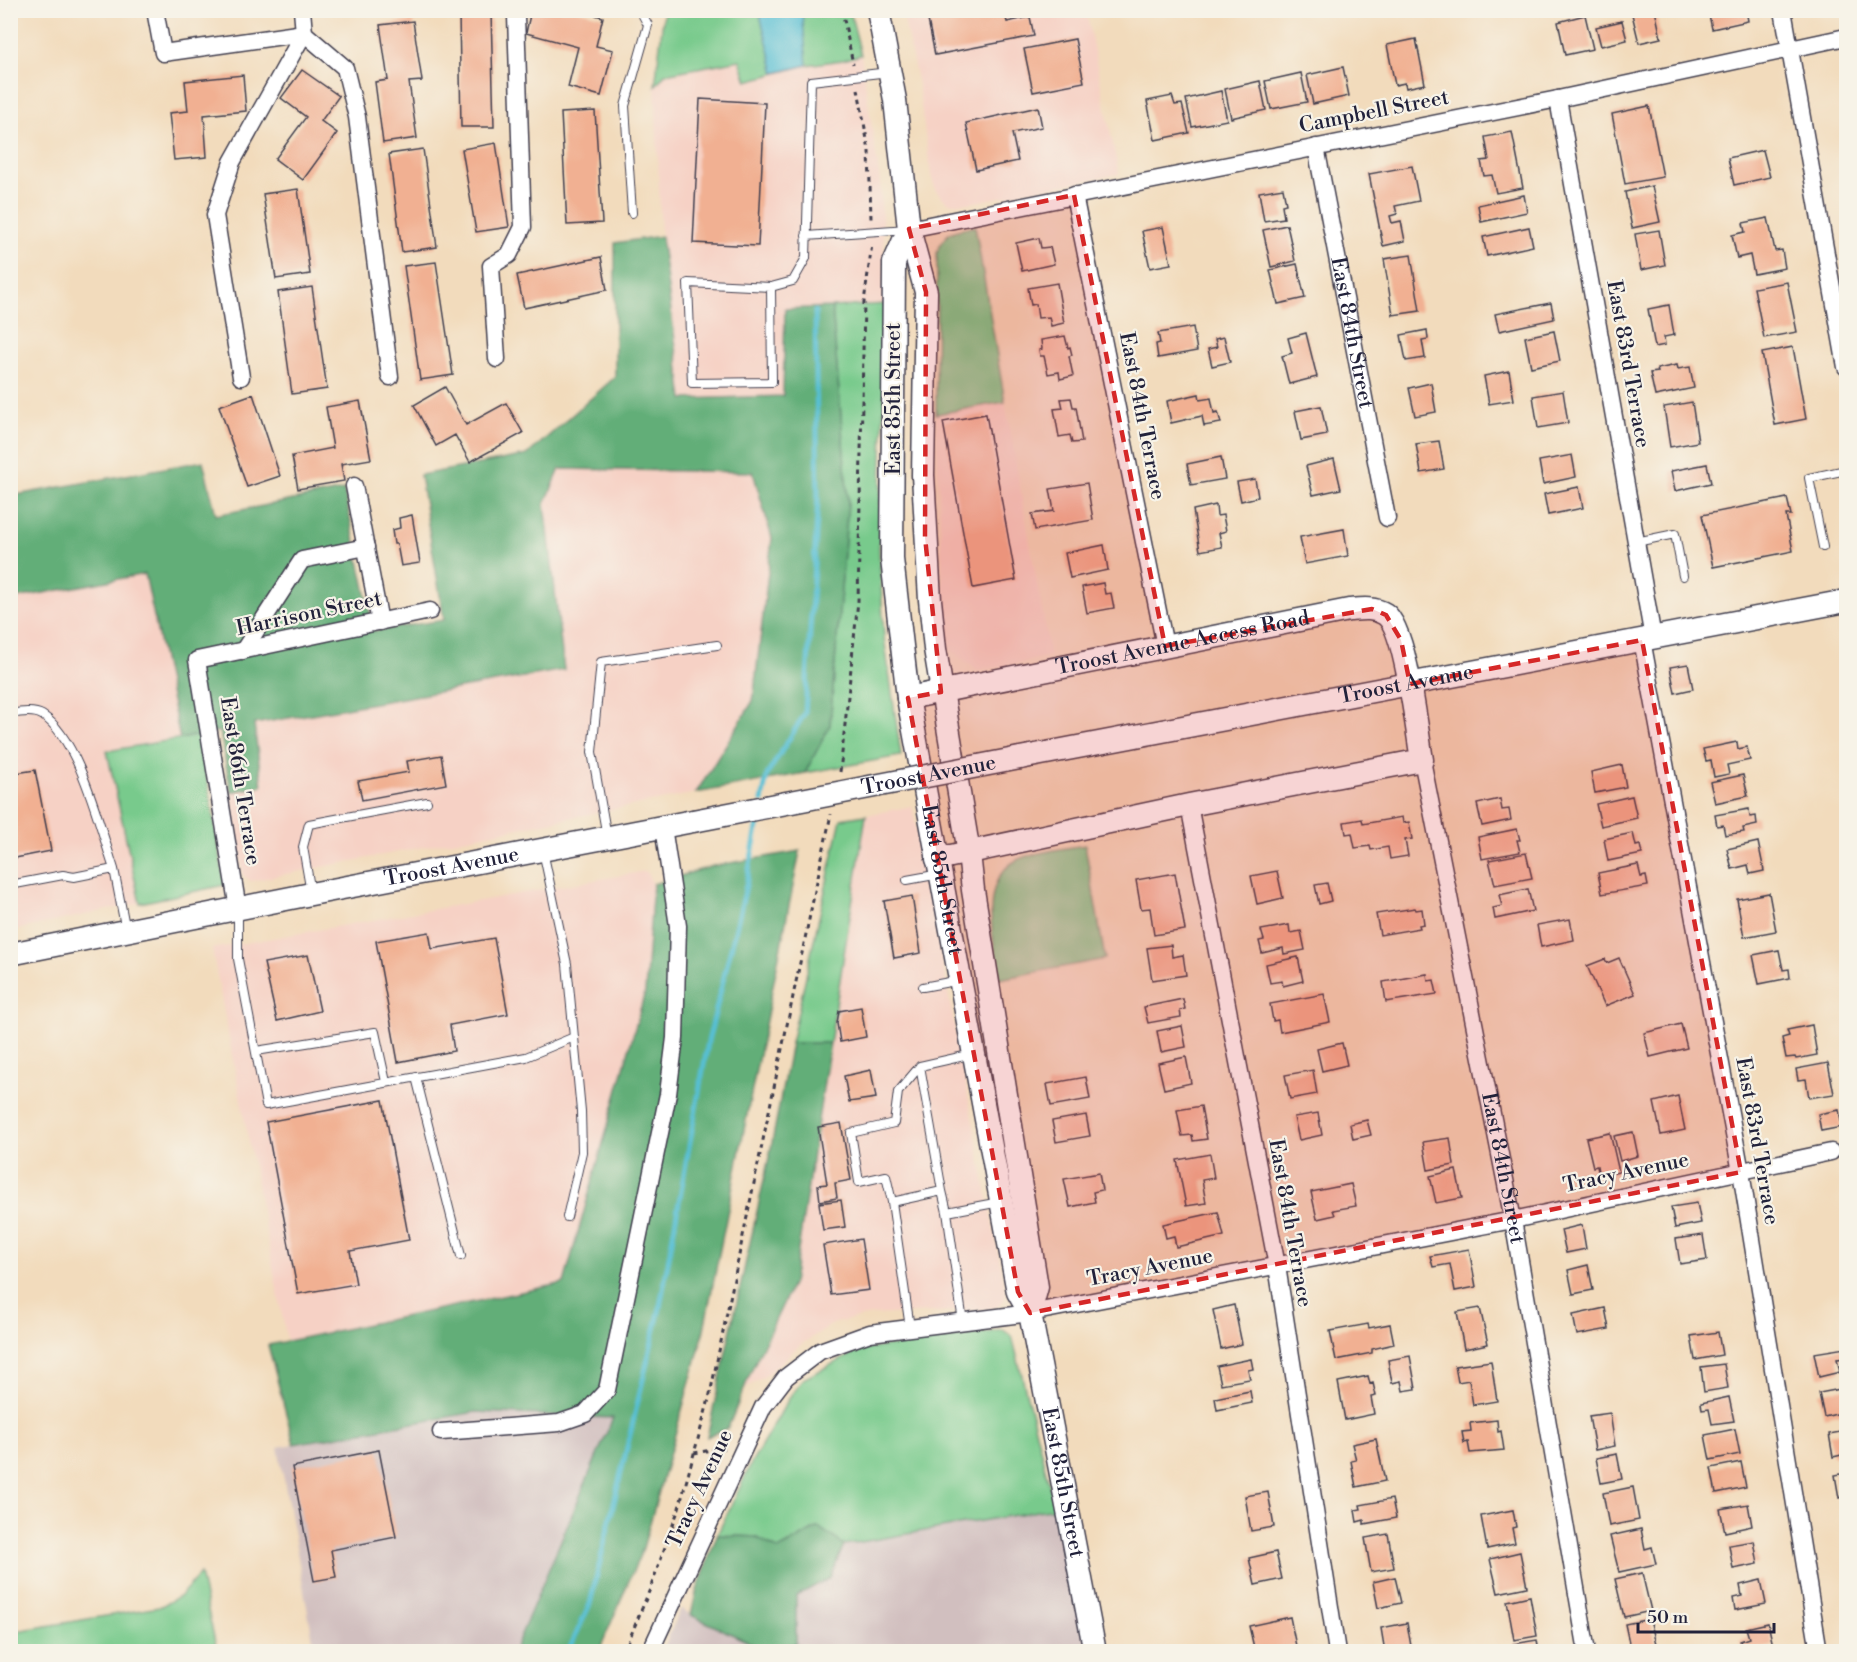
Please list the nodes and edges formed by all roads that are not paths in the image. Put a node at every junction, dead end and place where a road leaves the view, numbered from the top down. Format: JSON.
{"nodes":[{"id":1,"x":155,"y":10,"type":"edge"},
{"id":2,"x":302,"y":10,"type":"edge"},
{"id":3,"x":518,"y":10,"type":"edge"},
{"id":4,"x":640,"y":10,"type":"edge"},
{"id":5,"x":878,"y":10,"type":"edge"},
{"id":6,"x":1783,"y":10,"type":"edge"},
{"id":7,"x":304,"y":33,"type":"junction"},
{"id":8,"x":1846,"y":37,"type":"edge"},
{"id":9,"x":1790,"y":48,"type":"junction"},
{"id":10,"x":889,"y":72,"type":"junction"},
{"id":11,"x":1558,"y":99,"type":"junction"},
{"id":12,"x":1316,"y":147,"type":"junction"},
{"id":13,"x":1074,"y":195,"type":"junction"},
{"id":14,"x":632,"y":213,"type":"dead end"},
{"id":15,"x":909,"y":229,"type":"junction"},
{"id":16,"x":807,"y":236,"type":"junction"},
{"id":17,"x":771,"y":286,"type":"junction"},
{"id":18,"x":497,"y":359,"type":"dead end"},
{"id":19,"x":1846,"y":367,"type":"edge"},
{"id":20,"x":241,"y":377,"type":"dead end"},
{"id":21,"x":390,"y":377,"type":"dead end"},
{"id":22,"x":1846,"y":470,"type":"edge"},
{"id":23,"x":354,"y":486,"type":"dead end"},
{"id":24,"x":1387,"y":518,"type":"dead end"},
{"id":25,"x":1636,"y":542,"type":"junction"},
{"id":26,"x":366,"y":547,"type":"junction"},
{"id":27,"x":1823,"y":547,"type":"dead end"},
{"id":28,"x":1683,"y":576,"type":"dead end"},
{"id":29,"x":1846,"y":601,"type":"edge"},
{"id":30,"x":430,"y":611,"type":"dead end"},
{"id":31,"x":380,"y":622,"type":"junction"},
{"id":32,"x":1648,"y":639,"type":"junction"},
{"id":33,"x":717,"y":645,"type":"dead end"},
{"id":34,"x":1165,"y":646,"type":"junction"},
{"id":35,"x":243,"y":651,"type":"junction"},
{"id":36,"x":197,"y":660,"type":"joint"},
{"id":37,"x":1410,"y":684,"type":"junction"},
{"id":38,"x":941,"y":692,"type":"junction"},
{"id":39,"x":908,"y":698,"type":"junction"},
{"id":40,"x":10,"y":714,"type":"edge"},
{"id":41,"x":1422,"y":760,"type":"junction"},
{"id":42,"x":428,"y":802,"type":"dead end"},
{"id":43,"x":1190,"y":805,"type":"junction"},
{"id":44,"x":663,"y":827,"type":"junction"},
{"id":45,"x":607,"y":838,"type":"junction"},
{"id":46,"x":543,"y":851,"type":"junction"},
{"id":47,"x":969,"y":853,"type":"junction"},
{"id":48,"x":939,"y":867,"type":"junction"},
{"id":49,"x":114,"y":869,"type":"junction"},
{"id":50,"x":907,"y":880,"type":"dead end"},
{"id":51,"x":10,"y":885,"type":"edge"},
{"id":52,"x":311,"y":894,"type":"junction"},
{"id":53,"x":238,"y":909,"type":"junction"},
{"id":54,"x":126,"y":932,"type":"junction"},
{"id":55,"x":10,"y":954,"type":"edge"},
{"id":56,"x":960,"y":980,"type":"junction"},
{"id":57,"x":922,"y":987,"type":"dead end"},
{"id":58,"x":574,"y":1037,"type":"junction"},
{"id":59,"x":256,"y":1051,"type":"junction"},
{"id":60,"x":974,"y":1054,"type":"junction"},
{"id":61,"x":920,"y":1066,"type":"junction"},
{"id":62,"x":416,"y":1077,"type":"junction"},
{"id":63,"x":386,"y":1082,"type":"junction"},
{"id":64,"x":1831,"y":1152,"type":"dead end"},
{"id":65,"x":1741,"y":1172,"type":"junction"},
{"id":66,"x":942,"y":1191,"type":"junction"},
{"id":67,"x":891,"y":1202,"type":"junction"},
{"id":68,"x":1001,"y":1202,"type":"junction"},
{"id":69,"x":946,"y":1212,"type":"junction"},
{"id":70,"x":567,"y":1217,"type":"dead end"},
{"id":71,"x":1513,"y":1220,"type":"junction"},
{"id":72,"x":461,"y":1256,"type":"dead end"},
{"id":73,"x":1276,"y":1266,"type":"junction"},
{"id":74,"x":1030,"y":1313,"type":"junction"},
{"id":75,"x":963,"y":1322,"type":"junction"},
{"id":76,"x":910,"y":1328,"type":"junction"},
{"id":77,"x":441,"y":1432,"type":"dead end"},
{"id":78,"x":650,"y":1652,"type":"edge"},
{"id":79,"x":1095,"y":1652,"type":"edge"},
{"id":80,"x":1337,"y":1652,"type":"edge"},
{"id":81,"x":1587,"y":1652,"type":"edge"},
{"id":82,"x":1819,"y":1652,"type":"edge"}],
"edges":[{"from":1,"to":7,"type":"street"},
{"from":2,"to":7,"type":"street"},
{"from":3,"to":18,"type":"street"},
{"from":4,"to":14,"type":"lane"},
{"from":5,"to":10,"type":"main road","name":"East 85th Street"},
{"from":6,"to":9,"type":"street"},
{"from":7,"to":20,"type":"street"},
{"from":7,"to":21,"type":"street"},
{"from":8,"to":9,"type":"street","name":"Campbell Street"},
{"from":9,"to":11,"type":"street","name":"Campbell Street"},
{"from":9,"to":19,"type":"street"},
{"from":10,"to":15,"type":"main road","name":"East 85th Street"},
{"from":10,"to":16,"type":"lane"},
{"from":11,"to":12,"type":"street","name":"Campbell Street"},
{"from":11,"to":25,"type":"street","name":"East 83rd Terrace"},
{"from":12,"to":13,"type":"street","name":"Campbell Street"},
{"from":12,"to":24,"type":"street","name":"East 84th Street"},
{"from":13,"to":15,"type":"street","name":"Campbell Street"},
{"from":13,"to":34,"type":"street","name":"East 84th Terrace"},
{"from":15,"to":16,"type":"lane"},
{"from":15,"to":38,"type":"main road","name":"East 85th Street"},
{"from":15,"to":39,"type":"main road","name":"East 85th Street"},
{"from":16,"to":17,"type":"lane"},
{"from":17,"to":17,"type":"lane"},
{"from":22,"to":27,"type":"lane"},
{"from":23,"to":26,"type":"street"},
{"from":25,"to":28,"type":"lane"},
{"from":25,"to":32,"type":"street","name":"East 83rd Terrace"},
{"from":26,"to":31,"type":"street"},
{"from":26,"to":35,"type":"street"},
{"from":29,"to":32,"type":"main road","name":"Troost Avenue"},
{"from":30,"to":31,"type":"street","name":"Harrison Street"},
{"from":31,"to":35,"type":"street","name":"Harrison Street"},
{"from":32,"to":37,"type":"main road","name":"Troost Avenue"},
{"from":32,"to":65,"type":"street","name":"East 83rd Terrace"},
{"from":33,"to":45,"type":"lane"},
{"from":34,"to":37,"type":"main road","name":"Troost Avenue Access Road"},
{"from":34,"to":38,"type":"main road","name":"Troost Avenue Access Road"},
{"from":35,"to":36,"type":"street","name":"Harrison Street"},
{"from":36,"to":53,"type":"street","name":"East 86th Terrace"},
{"from":37,"to":41,"type":"main road","name":"East 84th Street"},
{"from":37,"to":44,"type":"main road","name":"Troost Avenue","bridge":true},
{"from":38,"to":39,"type":"main road","name":"Troost Avenue Access Road"},
{"from":38,"to":47,"type":"main road","name":"East 85th Street"},
{"from":39,"to":48,"type":"main road","name":"East 85th Street"},
{"from":40,"to":49,"type":"lane"},
{"from":41,"to":43,"type":"main road"},
{"from":41,"to":71,"type":"street","name":"East 84th Street"},
{"from":42,"to":52,"type":"lane"},
{"from":43,"to":47,"type":"main road"},
{"from":43,"to":73,"type":"street","name":"East 84th Terrace"},
{"from":44,"to":45,"type":"main road","name":"Troost Avenue"},
{"from":44,"to":77,"type":"street"},
{"from":45,"to":46,"type":"main road","name":"Troost Avenue"},
{"from":46,"to":52,"type":"main road","name":"Troost Avenue"},
{"from":46,"to":58,"type":"lane"},
{"from":47,"to":48,"type":"main road"},
{"from":47,"to":74,"type":"main road","name":"East 85th Street"},
{"from":48,"to":50,"type":"lane"},
{"from":48,"to":56,"type":"main road","name":"East 85th Street"},
{"from":49,"to":51,"type":"lane"},
{"from":49,"to":54,"type":"lane"},
{"from":52,"to":53,"type":"main road","name":"Troost Avenue"},
{"from":53,"to":54,"type":"main road","name":"Troost Avenue"},
{"from":53,"to":59,"type":"lane"},
{"from":54,"to":55,"type":"main road","name":"Troost Avenue"},
{"from":56,"to":57,"type":"lane"},
{"from":56,"to":60,"type":"main road","name":"East 85th Street"},
{"from":58,"to":62,"type":"lane"},
{"from":58,"to":70,"type":"lane"},
{"from":59,"to":63,"type":"lane"},
{"from":59,"to":63,"type":"lane"},
{"from":60,"to":61,"type":"lane"},
{"from":60,"to":68,"type":"main road","name":"East 85th Street"},
{"from":61,"to":66,"type":"lane"},
{"from":61,"to":67,"type":"lane"},
{"from":62,"to":63,"type":"lane"},
{"from":62,"to":72,"type":"lane"},
{"from":64,"to":65,"type":"street","name":"Tracy Avenue"},
{"from":65,"to":71,"type":"street","name":"Tracy Avenue"},
{"from":65,"to":82,"type":"street","name":"East 83rd Terrace"},
{"from":66,"to":67,"type":"lane"},
{"from":66,"to":69,"type":"lane"},
{"from":67,"to":76,"type":"lane"},
{"from":68,"to":69,"type":"lane"},
{"from":68,"to":74,"type":"main road","name":"East 85th Street"},
{"from":69,"to":75,"type":"lane"},
{"from":71,"to":73,"type":"street","name":"Tracy Avenue"},
{"from":71,"to":81,"type":"street","name":"East 84th Street"},
{"from":73,"to":74,"type":"street","name":"Tracy Avenue"},
{"from":73,"to":80,"type":"street","name":"East 84th Terrace"},
{"from":74,"to":75,"type":"street","name":"Tracy Avenue"},
{"from":74,"to":79,"type":"main road","name":"East 85th Street"},
{"from":75,"to":76,"type":"street","name":"Tracy Avenue"},
{"from":76,"to":78,"type":"street","name":"Tracy Avenue"}]}
